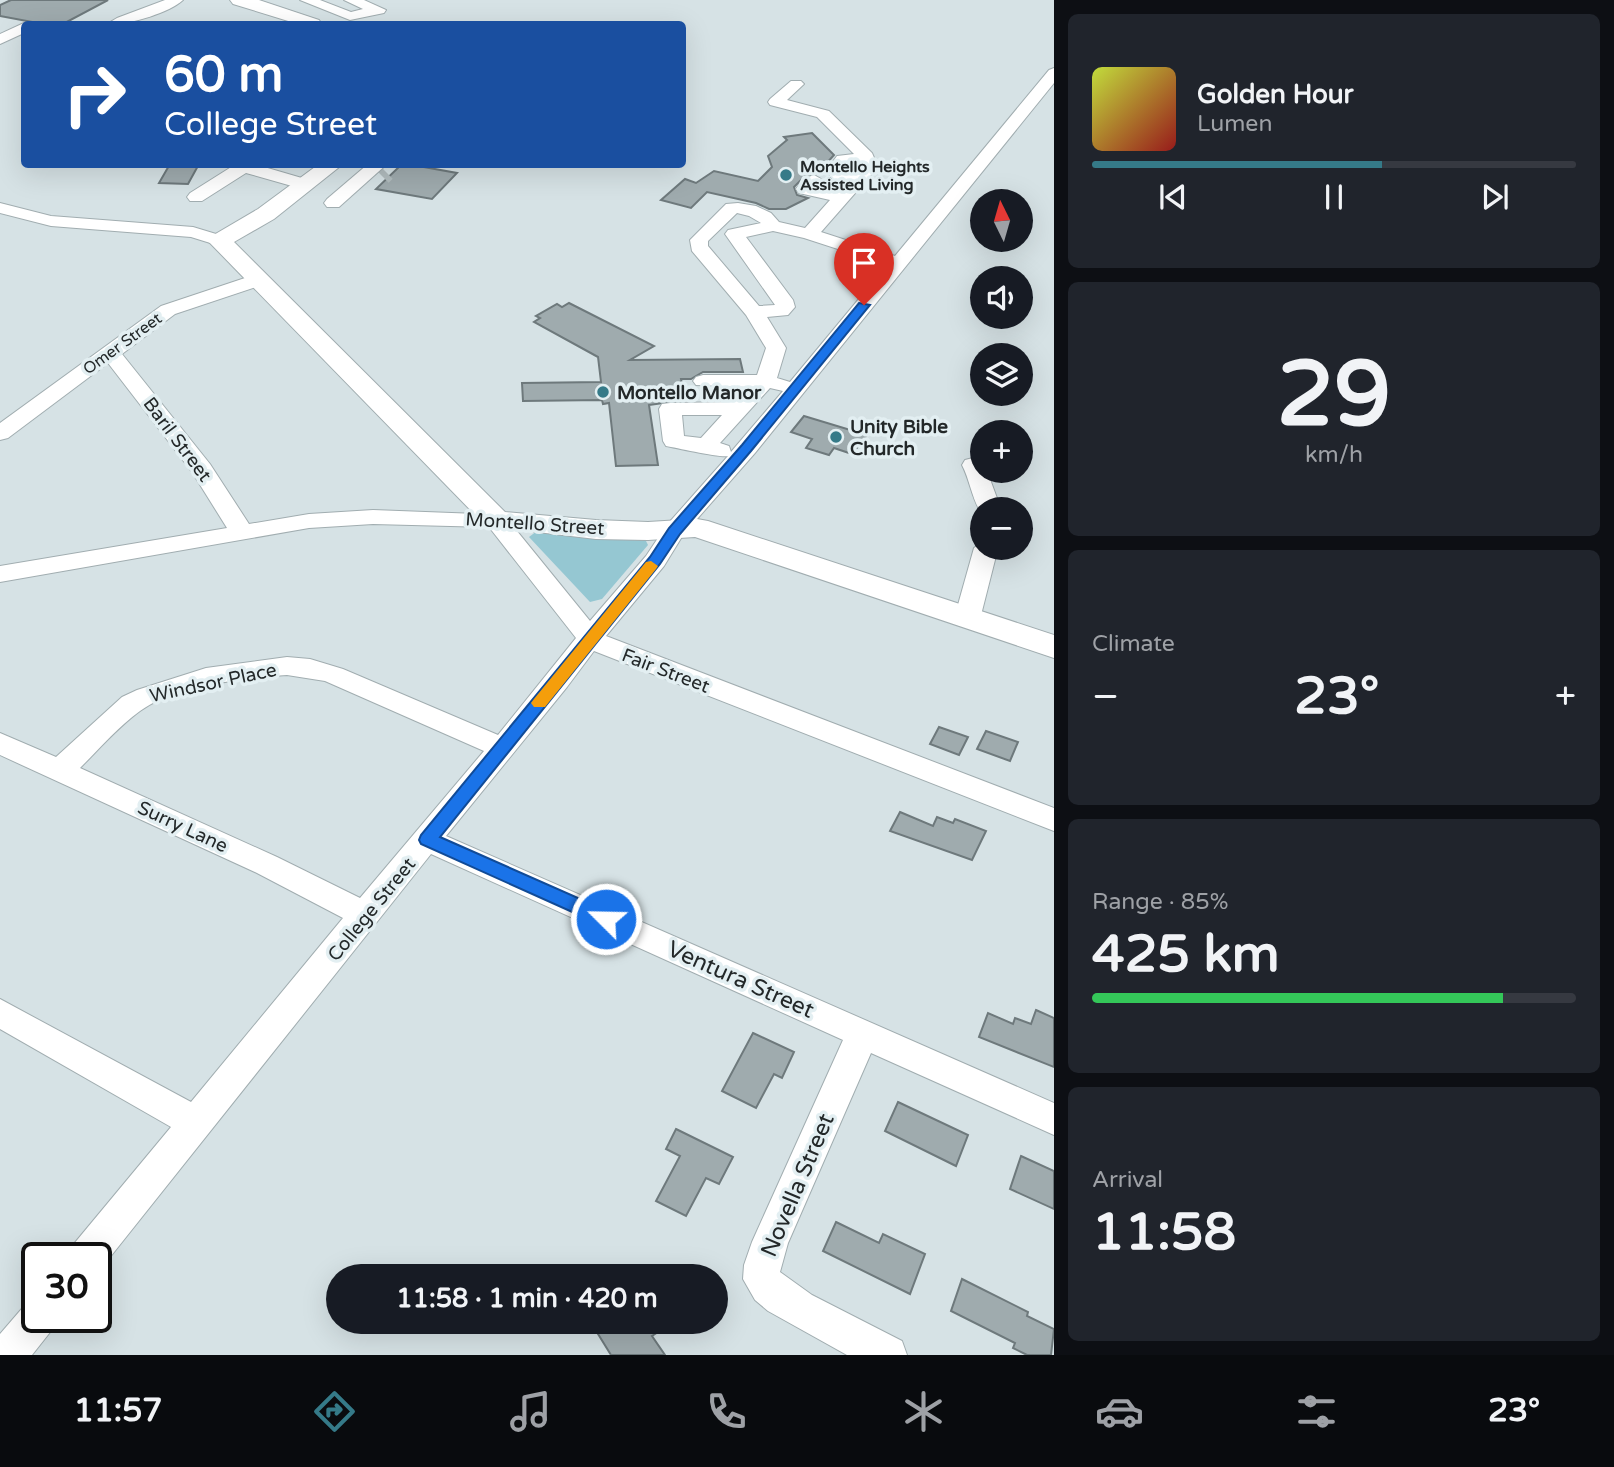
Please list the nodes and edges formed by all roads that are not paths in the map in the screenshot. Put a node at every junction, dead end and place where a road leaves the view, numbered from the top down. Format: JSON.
{"nodes":[{"id":1,"x":148,"y":0,"type":"edge"},
{"id":2,"x":239,"y":0,"type":"edge"},
{"id":3,"x":351,"y":0,"type":"edge"},
{"id":4,"x":170,"y":1,"type":"edge"},
{"id":5,"x":310,"y":1,"type":"edge"},
{"id":6,"x":282,"y":12,"type":"junction"},
{"id":7,"x":132,"y":15,"type":"junction"},
{"id":8,"x":120,"y":21,"type":"edge"},
{"id":9,"x":305,"y":21,"type":"edge"},
{"id":10,"x":21,"y":30,"type":"edge"},
{"id":11,"x":4,"y":44,"type":"edge"},
{"id":12,"x":1054,"y":73,"type":"edge"},
{"id":13,"x":796,"y":84,"type":"dead end"},
{"id":14,"x":867,"y":159,"type":"junction"},
{"id":15,"x":240,"y":168,"type":"edge"},
{"id":16,"x":270,"y":168,"type":"edge"},
{"id":17,"x":382,"y":170,"type":"tunnel mouth"},
{"id":18,"x":321,"y":174,"type":"edge"},
{"id":19,"x":361,"y":179,"type":"junction"},
{"id":20,"x":814,"y":180,"type":"dead end"},
{"id":21,"x":856,"y":183,"type":"junction"},
{"id":22,"x":195,"y":197,"type":"dead end"},
{"id":23,"x":842,"y":198,"type":"junction"},
{"id":24,"x":333,"y":203,"type":"dead end"},
{"id":25,"x":0,"y":208,"type":"edge"},
{"id":26,"x":773,"y":226,"type":"junction"},
{"id":27,"x":710,"y":229,"type":"junction"},
{"id":28,"x":734,"y":234,"type":"junction"},
{"id":29,"x":809,"y":234,"type":"junction"},
{"id":30,"x":220,"y":241,"type":"junction"},
{"id":31,"x":898,"y":263,"type":"junction"},
{"id":32,"x":258,"y":280,"type":"junction"},
{"id":33,"x":754,"y":312,"type":"junction"},
{"id":34,"x":109,"y":351,"type":"junction"},
{"id":35,"x":765,"y":381,"type":"junction"},
{"id":36,"x":704,"y":382,"type":"dead end"},
{"id":37,"x":795,"y":389,"type":"junction"},
{"id":38,"x":742,"y":408,"type":"junction"},
{"id":39,"x":0,"y":433,"type":"edge"},
{"id":40,"x":706,"y":445,"type":"junction"},
{"id":41,"x":739,"y":457,"type":"junction"},
{"id":42,"x":496,"y":520,"type":"junction"},
{"id":43,"x":674,"y":531,"type":"junction"},
{"id":44,"x":242,"y":532,"type":"junction"},
{"id":45,"x":983,"y":560,"type":"edge"},
{"id":46,"x":0,"y":574,"type":"edge"},
{"id":47,"x":967,"y":619,"type":"junction"},
{"id":48,"x":589,"y":639,"type":"junction"},
{"id":49,"x":1054,"y":647,"type":"edge"},
{"id":50,"x":0,"y":743,"type":"edge"},
{"id":51,"x":503,"y":748,"type":"junction"},
{"id":52,"x":60,"y":770,"type":"junction"},
{"id":53,"x":1054,"y":820,"type":"edge"},
{"id":54,"x":428,"y":840,"type":"junction"},
{"id":55,"x":364,"y":914,"type":"junction"},
{"id":56,"x":0,"y":1013,"type":"edge"},
{"id":57,"x":863,"y":1033,"type":"junction"},
{"id":58,"x":1054,"y":1119,"type":"edge"},
{"id":59,"x":196,"y":1124,"type":"junction"},
{"id":60,"x":99,"y":1242,"type":"edge"},
{"id":61,"x":25,"y":1333,"type":"edge"},
{"id":62,"x":7,"y":1355,"type":"edge"},
{"id":63,"x":888,"y":1355,"type":"edge"}],
"edges":[{"from":1,"to":7,"type":"street"},
{"from":2,"to":6,"type":"main road"},
{"from":3,"to":5,"type":"street"},
{"from":4,"to":7,"type":"street"},
{"from":5,"to":6,"type":"street"},
{"from":6,"to":9,"type":"main road"},
{"from":7,"to":8,"type":"street"},
{"from":10,"to":11,"type":"street"},
{"from":12,"to":31,"type":"street","name":"College Street"},
{"from":13,"to":14,"type":"street"},
{"from":14,"to":21,"type":"street"},
{"from":14,"to":21,"type":"street"},
{"from":15,"to":22,"type":"street"},
{"from":16,"to":18,"type":"street"},
{"from":17,"to":19,"type":"street"},
{"from":18,"to":19,"type":"street"},
{"from":18,"to":30,"type":"main road"},
{"from":19,"to":24,"type":"street"},
{"from":20,"to":23,"type":"street"},
{"from":21,"to":23,"type":"street"},
{"from":23,"to":29,"type":"street"},
{"from":25,"to":30,"type":"street"},
{"from":26,"to":27,"type":"street"},
{"from":26,"to":28,"type":"street"},
{"from":26,"to":29,"type":"street"},
{"from":27,"to":28,"type":"street"},
{"from":27,"to":33,"type":"street"},
{"from":28,"to":33,"type":"street"},
{"from":29,"to":31,"type":"street"},
{"from":30,"to":32,"type":"main road"},
{"from":31,"to":37,"type":"street","name":"College Street"},
{"from":32,"to":34,"type":"street","name":"Omer Street"},
{"from":32,"to":42,"type":"main road"},
{"from":33,"to":35,"type":"street"},
{"from":34,"to":39,"type":"street","name":"Omer Street"},
{"from":34,"to":44,"type":"street","name":"Baril Street"},
{"from":35,"to":36,"type":"street"},
{"from":35,"to":37,"type":"street"},
{"from":35,"to":38,"type":"street"},
{"from":37,"to":41,"type":"street","name":"College Street"},
{"from":38,"to":40,"type":"street"},
{"from":38,"to":40,"type":"street"},
{"from":40,"to":41,"type":"street"},
{"from":41,"to":43,"type":"street","name":"College Street"},
{"from":42,"to":43,"type":"main road","name":"Montello Street"},
{"from":42,"to":44,"type":"street","name":"Montello Street"},
{"from":42,"to":48,"type":"street"},
{"from":43,"to":47,"type":"main road","name":"Montello Street"},
{"from":43,"to":48,"type":"street","name":"College Street"},
{"from":44,"to":46,"type":"street","name":"Montello Street"},
{"from":45,"to":47,"type":"street"},
{"from":47,"to":49,"type":"main road","name":"Montello Street"},
{"from":48,"to":51,"type":"street","name":"College Street"},
{"from":48,"to":53,"type":"street","name":"Fair Street"},
{"from":50,"to":52,"type":"street","name":"Surry Lane"},
{"from":51,"to":52,"type":"street","name":"Windsor Place"},
{"from":51,"to":54,"type":"street","name":"College Street"},
{"from":52,"to":55,"type":"street","name":"Surry Lane"},
{"from":54,"to":55,"type":"street","name":"College Street"},
{"from":54,"to":57,"type":"street","name":"Ventura Street"},
{"from":55,"to":59,"type":"street","name":"College Street"},
{"from":56,"to":59,"type":"street"},
{"from":57,"to":58,"type":"street","name":"Ventura Street"},
{"from":57,"to":63,"type":"street","name":"Novella Street"},
{"from":59,"to":60,"type":"street","name":"College Street"},
{"from":61,"to":62,"type":"street"}]}
